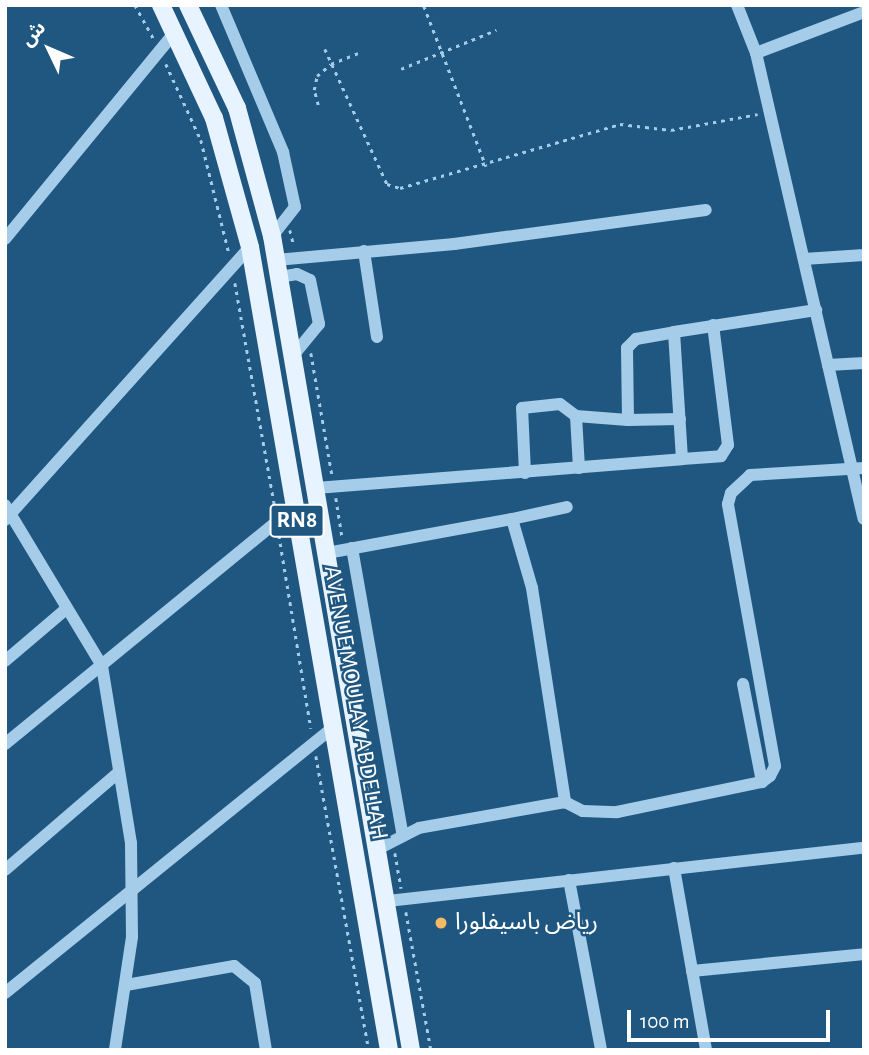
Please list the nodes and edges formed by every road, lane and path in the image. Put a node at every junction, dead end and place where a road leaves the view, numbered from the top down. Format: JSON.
{"nodes":[{"id":1,"x":161,"y":5,"type":"edge"},
{"id":2,"x":188,"y":5,"type":"edge"},
{"id":3,"x":221,"y":5,"type":"edge"},
{"id":4,"x":737,"y":5,"type":"edge"},
{"id":5,"x":424,"y":6,"type":"edge"},
{"id":6,"x":864,"y":13,"type":"edge"},
{"id":7,"x":496,"y":30,"type":"dead end"},
{"id":8,"x":176,"y":31,"type":"junction"},
{"id":9,"x":325,"y":49,"type":"dead end"},
{"id":10,"x":442,"y":52,"type":"junction"},
{"id":11,"x":756,"y":53,"type":"junction"},
{"id":12,"x":358,"y":54,"type":"dead end"},
{"id":13,"x":331,"y":64,"type":"junction"},
{"id":14,"x":401,"y":69,"type":"dead end"},
{"id":15,"x":318,"y":105,"type":"dead end"},
{"id":16,"x":770,"y":113,"type":"junction"},
{"id":17,"x":486,"y":166,"type":"junction"},
{"id":18,"x":706,"y":210,"type":"dead end"},
{"id":19,"x":272,"y":236,"type":"junction"},
{"id":20,"x":5,"y":239,"type":"edge"},
{"id":21,"x":250,"y":247,"type":"junction"},
{"id":22,"x":364,"y":251,"type":"junction"},
{"id":23,"x":864,"y":255,"type":"edge"},
{"id":24,"x":804,"y":259,"type":"junction"},
{"id":25,"x":277,"y":268,"type":"junction"},
{"id":26,"x":816,"y":310,"type":"junction"},
{"id":27,"x":713,"y":325,"type":"junction"},
{"id":28,"x":674,"y":332,"type":"junction"},
{"id":29,"x":377,"y":337,"type":"dead end"},
{"id":30,"x":292,"y":357,"type":"junction"},
{"id":31,"x":864,"y":363,"type":"edge"},
{"id":32,"x":828,"y":365,"type":"junction"},
{"id":33,"x":576,"y":416,"type":"junction"},
{"id":34,"x":680,"y":419,"type":"junction"},
{"id":35,"x":628,"y":420,"type":"junction"},
{"id":36,"x":682,"y":459,"type":"junction"},
{"id":37,"x":579,"y":468,"type":"junction"},
{"id":38,"x":859,"y":468,"type":"edge"},
{"id":39,"x":525,"y":473,"type":"junction"},
{"id":40,"x":316,"y":488,"type":"junction"},
{"id":41,"x":567,"y":506,"type":"dead end"},
{"id":42,"x":293,"y":508,"type":"junction"},
{"id":43,"x":7,"y":513,"type":"edge"},
{"id":44,"x":512,"y":519,"type":"junction"},
{"id":45,"x":864,"y":519,"type":"edge"},
{"id":46,"x":352,"y":548,"type":"junction"},
{"id":47,"x":327,"y":553,"type":"junction"},
{"id":48,"x":66,"y":609,"type":"junction"},
{"id":49,"x":5,"y":661,"type":"edge"},
{"id":50,"x":102,"y":666,"type":"junction"},
{"id":51,"x":743,"y":684,"type":"dead end"},
{"id":52,"x":331,"y":729,"type":"junction"},
{"id":53,"x":5,"y":744,"type":"edge"},
{"id":54,"x":119,"y":772,"type":"junction"},
{"id":55,"x":762,"y":782,"type":"junction"},
{"id":56,"x":565,"y":802,"type":"junction"},
{"id":57,"x":403,"y":836,"type":"junction"},
{"id":58,"x":864,"y":848,"type":"edge"},
{"id":59,"x":378,"y":849,"type":"junction"},
{"id":60,"x":674,"y":868,"type":"junction"},
{"id":61,"x":5,"y":870,"type":"edge"},
{"id":62,"x":569,"y":880,"type":"junction"},
{"id":63,"x":131,"y":888,"type":"junction"},
{"id":64,"x":388,"y":901,"type":"junction"},
{"id":65,"x":864,"y":954,"type":"edge"},
{"id":66,"x":692,"y":971,"type":"junction"},
{"id":67,"x":126,"y":985,"type":"junction"},
{"id":68,"x":5,"y":993,"type":"edge"},
{"id":69,"x":386,"y":1049,"type":"edge"},
{"id":70,"x":115,"y":1050,"type":"edge"},
{"id":71,"x":266,"y":1050,"type":"edge"},
{"id":72,"x":411,"y":1050,"type":"edge"},
{"id":73,"x":601,"y":1050,"type":"edge"},
{"id":74,"x":706,"y":1050,"type":"edge"}],
"edges":[{"from":1,"to":8,"type":"main road","name":"AVENUE MOULAY ABDELLAH","number":"RN8"},
{"from":2,"to":19,"type":"main road","name":"AVENUE MOULAY ABDELLAH","number":"RN8"},
{"from":3,"to":19,"type":"street"},
{"from":4,"to":11,"type":"street"},
{"from":5,"to":10,"type":"path"},
{"from":6,"to":11,"type":"street"},
{"from":7,"to":10,"type":"path"},
{"from":8,"to":20,"type":"street"},
{"from":8,"to":21,"type":"main road","name":"AVENUE MOULAY ABDELLAH","number":"RN8"},
{"from":9,"to":13,"type":"path"},
{"from":10,"to":14,"type":"path"},
{"from":10,"to":17,"type":"path"},
{"from":11,"to":16,"type":"street"},
{"from":12,"to":13,"type":"path"},
{"from":13,"to":15,"type":"path"},
{"from":13,"to":17,"type":"path"},
{"from":16,"to":17,"type":"path"},
{"from":16,"to":24,"type":"street"},
{"from":18,"to":22,"type":"street"},
{"from":19,"to":25,"type":"main road","name":"AVENUE MOULAY ABDELLAH","number":"RN8"},
{"from":21,"to":42,"type":"main road","name":"AVENUE MOULAY ABDELLAH","number":"RN8"},
{"from":21,"to":43,"type":"street"},
{"from":22,"to":25,"type":"street"},
{"from":22,"to":29,"type":"street"},
{"from":23,"to":24,"type":"street"},
{"from":24,"to":26,"type":"street"},
{"from":25,"to":30,"type":"main road","name":"AVENUE MOULAY ABDELLAH","number":"RN8"},
{"from":25,"to":30,"type":"street"},
{"from":26,"to":27,"type":"street"},
{"from":26,"to":32,"type":"street"},
{"from":27,"to":28,"type":"street"},
{"from":27,"to":36,"type":"street"},
{"from":28,"to":34,"type":"street"},
{"from":28,"to":35,"type":"street"},
{"from":30,"to":40,"type":"main road","name":"AVENUE MOULAY ABDELLAH","number":"RN8"},
{"from":31,"to":32,"type":"street"},
{"from":32,"to":38,"type":"street"},
{"from":33,"to":35,"type":"street"},
{"from":33,"to":37,"type":"street"},
{"from":33,"to":39,"type":"street"},
{"from":34,"to":35,"type":"street"},
{"from":34,"to":36,"type":"street"},
{"from":36,"to":37,"type":"street"},
{"from":37,"to":39,"type":"street"},
{"from":38,"to":45,"type":"street"},
{"from":38,"to":55,"type":"street"},
{"from":39,"to":40,"type":"street"},
{"from":40,"to":47,"type":"main road","name":"AVENUE MOULAY ABDELLAH","number":"RN8"},
{"from":41,"to":44,"type":"street"},
{"from":42,"to":50,"type":"street"},
{"from":42,"to":52,"type":"main road","name":"AVENUE MOULAY ABDELLAH","number":"RN8"},
{"from":43,"to":48,"type":"street"},
{"from":44,"to":46,"type":"street"},
{"from":44,"to":56,"type":"street"},
{"from":46,"to":47,"type":"street"},
{"from":46,"to":57,"type":"street"},
{"from":47,"to":59,"type":"main road","name":"AVENUE MOULAY ABDELLAH","number":"RN8"},
{"from":48,"to":49,"type":"street"},
{"from":48,"to":50,"type":"street"},
{"from":50,"to":53,"type":"street"},
{"from":50,"to":54,"type":"street"},
{"from":51,"to":55,"type":"street"},
{"from":52,"to":63,"type":"street"},
{"from":52,"to":69,"type":"main road","name":"AVENUE MOULAY ABDELLAH","number":"RN8"},
{"from":54,"to":61,"type":"street"},
{"from":54,"to":63,"type":"street"},
{"from":55,"to":56,"type":"street"},
{"from":56,"to":57,"type":"street"},
{"from":57,"to":59,"type":"street"},
{"from":58,"to":60,"type":"street"},
{"from":59,"to":64,"type":"main road","name":"AVENUE MOULAY ABDELLAH","number":"RN8"},
{"from":60,"to":62,"type":"street"},
{"from":60,"to":66,"type":"street"},
{"from":62,"to":64,"type":"street"},
{"from":62,"to":73,"type":"street"},
{"from":63,"to":67,"type":"street"},
{"from":63,"to":68,"type":"street"},
{"from":64,"to":72,"type":"main road","name":"AVENUE MOULAY ABDELLAH","number":"RN8"},
{"from":65,"to":66,"type":"street"},
{"from":66,"to":74,"type":"street"},
{"from":67,"to":70,"type":"street"},
{"from":67,"to":71,"type":"street"}]}
